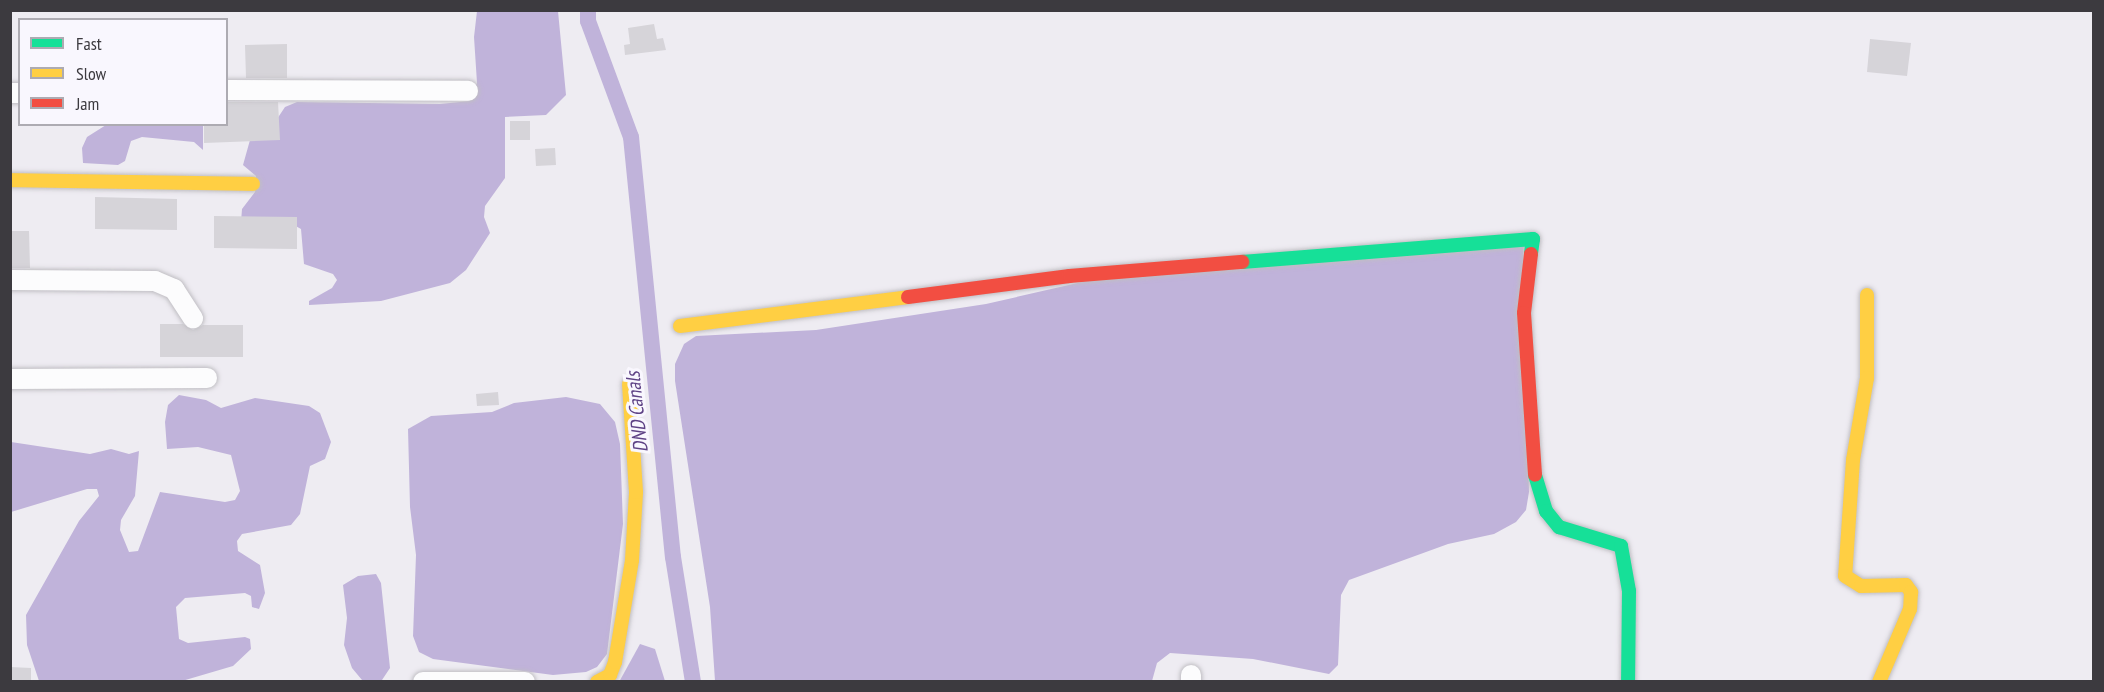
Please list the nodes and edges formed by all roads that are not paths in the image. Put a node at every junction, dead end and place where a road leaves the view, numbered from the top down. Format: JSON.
{"nodes":[{"id":1,"x":228,"y":90,"type":"edge"},
{"id":2,"x":468,"y":91,"type":"dead end"},
{"id":3,"x":10,"y":180,"type":"edge"},
{"id":4,"x":253,"y":184,"type":"dead end"},
{"id":5,"x":10,"y":280,"type":"edge"},
{"id":6,"x":1867,"y":296,"type":"dead end"},
{"id":7,"x":193,"y":318,"type":"dead end"},
{"id":8,"x":680,"y":326,"type":"dead end"},
{"id":9,"x":207,"y":378,"type":"dead end"},
{"id":10,"x":10,"y":379,"type":"edge"},
{"id":11,"x":629,"y":384,"type":"dead end"},
{"id":12,"x":423,"y":681,"type":"edge"},
{"id":13,"x":525,"y":681,"type":"edge"},
{"id":14,"x":597,"y":681,"type":"edge"},
{"id":15,"x":1628,"y":681,"type":"edge"},
{"id":16,"x":1879,"y":681,"type":"edge"}],
"edges":[{"from":1,"to":2,"type":"street"},
{"from":3,"to":4,"type":"street"},
{"from":5,"to":7,"type":"street"},
{"from":6,"to":16,"type":"street"},
{"from":8,"to":15,"type":"street"},
{"from":9,"to":10,"type":"street"},
{"from":11,"to":14,"type":"street"},
{"from":12,"to":13,"type":"street"}]}
